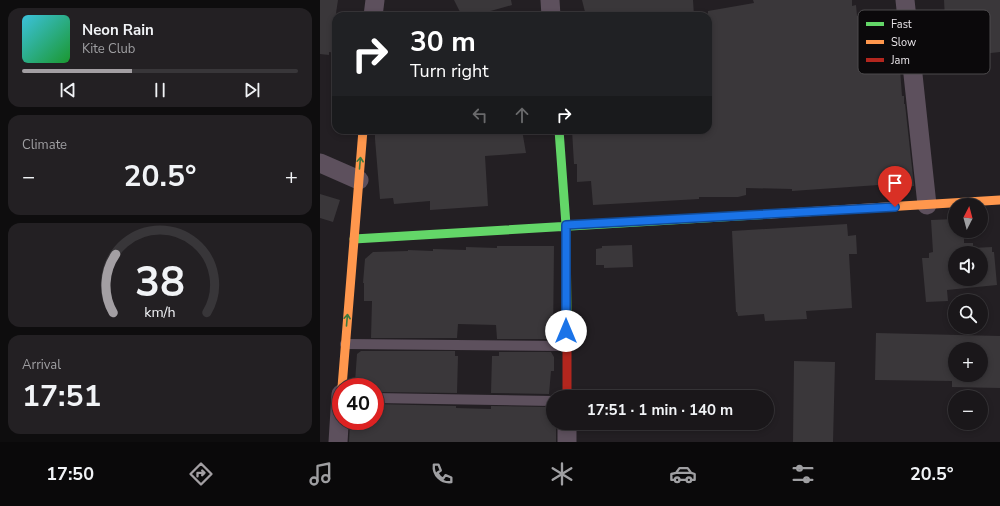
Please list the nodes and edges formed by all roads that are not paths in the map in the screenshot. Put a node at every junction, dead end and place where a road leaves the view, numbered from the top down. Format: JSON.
{"nodes":[{"id":1,"x":375,"y":0,"type":"edge"},
{"id":2,"x":550,"y":0,"type":"edge"},
{"id":3,"x":904,"y":0,"type":"edge"},
{"id":4,"x":905,"y":10,"type":"edge"},
{"id":5,"x":374,"y":12,"type":"edge"},
{"id":6,"x":551,"y":12,"type":"edge"},
{"id":7,"x":912,"y":74,"type":"edge"},
{"id":8,"x":363,"y":134,"type":"edge"},
{"id":9,"x":559,"y":134,"type":"edge"},
{"id":10,"x":320,"y":163,"type":"edge"},
{"id":11,"x":358,"y":180,"type":"junction"},
{"id":12,"x":1000,"y":200,"type":"edge"},
{"id":13,"x":927,"y":205,"type":"junction"},
{"id":14,"x":566,"y":225,"type":"junction"},
{"id":15,"x":354,"y":239,"type":"junction"},
{"id":16,"x":345,"y":344,"type":"junction"},
{"id":17,"x":566,"y":346,"type":"junction"},
{"id":18,"x":343,"y":378,"type":"edge"},
{"id":19,"x":567,"y":390,"type":"edge"},
{"id":20,"x":384,"y":398,"type":"edge"},
{"id":21,"x":546,"y":401,"type":"edge"},
{"id":22,"x":339,"y":430,"type":"edge"},
{"id":23,"x":567,"y":430,"type":"edge"},
{"id":24,"x":338,"y":442,"type":"edge"},
{"id":25,"x":567,"y":442,"type":"edge"}],
"edges":[{"from":1,"to":5,"type":"street"},
{"from":2,"to":6,"type":"street"},
{"from":3,"to":4,"type":"street"},
{"from":7,"to":13,"type":"street"},
{"from":11,"to":8,"type":"street","one_way":true},
{"from":9,"to":14,"type":"street"},
{"from":10,"to":11,"type":"street"},
{"from":11,"to":15,"type":"street"},
{"from":12,"to":13,"type":"street"},
{"from":13,"to":14,"type":"street"},
{"from":14,"to":15,"type":"street"},
{"from":14,"to":17,"type":"street"},
{"from":16,"to":15,"type":"street","one_way":true},
{"from":16,"to":17,"type":"lane"},
{"from":16,"to":18,"type":"street"},
{"from":17,"to":19,"type":"street"},
{"from":20,"to":21,"type":"lane"},
{"from":22,"to":24,"type":"street"},
{"from":23,"to":25,"type":"street"}]}
